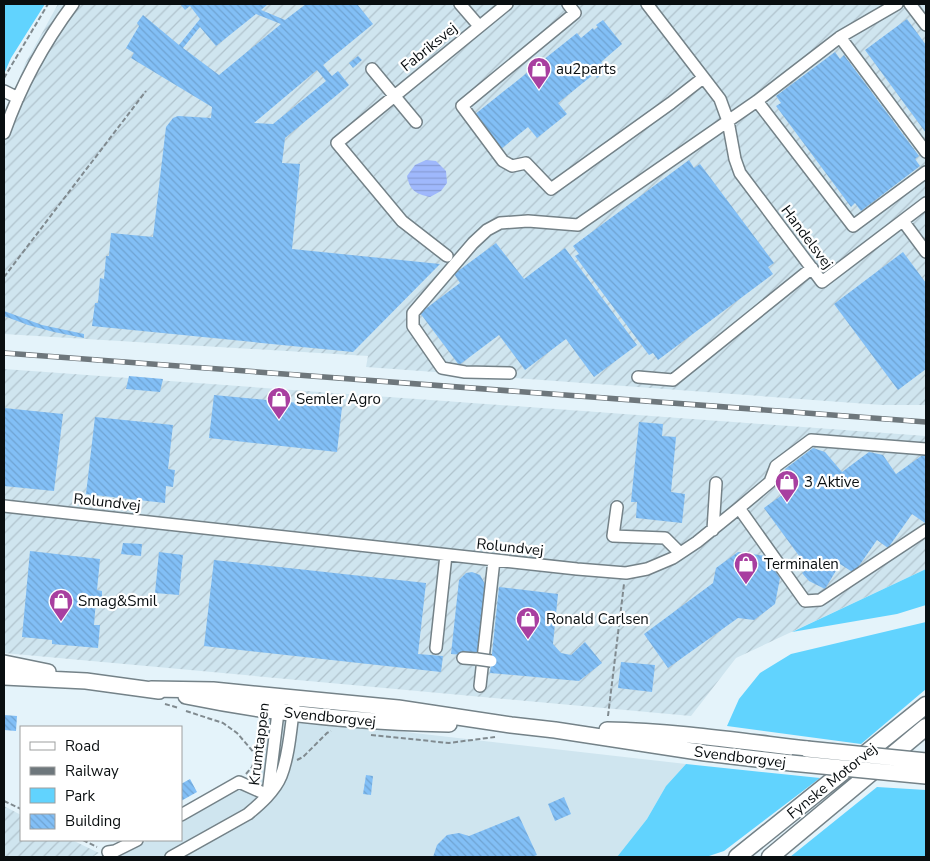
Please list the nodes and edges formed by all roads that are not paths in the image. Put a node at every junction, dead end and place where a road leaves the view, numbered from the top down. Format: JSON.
{"nodes":[{"id":1,"x":72,"y":4,"type":"edge"},
{"id":2,"x":460,"y":4,"type":"edge"},
{"id":3,"x":507,"y":4,"type":"edge"},
{"id":4,"x":568,"y":4,"type":"edge"},
{"id":5,"x":647,"y":4,"type":"edge"},
{"id":6,"x":897,"y":4,"type":"edge"},
{"id":7,"x":910,"y":4,"type":"edge"},
{"id":8,"x":926,"y":25,"type":"edge"},
{"id":9,"x":479,"y":26,"type":"junction"},
{"id":10,"x":840,"y":37,"type":"junction"},
{"id":11,"x":372,"y":69,"type":"dead end"},
{"id":12,"x":703,"y":78,"type":"junction"},
{"id":13,"x":4,"y":91,"type":"edge"},
{"id":14,"x":394,"y":95,"type":"junction"},
{"id":15,"x":18,"y":98,"type":"junction"},
{"id":16,"x":757,"y":101,"type":"junction"},
{"id":17,"x":728,"y":120,"type":"junction"},
{"id":18,"x":416,"y":122,"type":"dead end"},
{"id":19,"x":4,"y":132,"type":"edge"},
{"id":20,"x":926,"y":152,"type":"edge"},
{"id":21,"x":926,"y":172,"type":"edge"},
{"id":22,"x":926,"y":203,"type":"edge"},
{"id":23,"x":903,"y":221,"type":"junction"},
{"id":24,"x":926,"y":252,"type":"edge"},
{"id":25,"x":446,"y":256,"type":"dead end"},
{"id":26,"x":812,"y":268,"type":"junction"},
{"id":27,"x":510,"y":373,"type":"dead end"},
{"id":28,"x":638,"y":376,"type":"dead end"},
{"id":29,"x":926,"y":449,"type":"edge"},
{"id":30,"x":716,"y":483,"type":"dead end"},
{"id":31,"x":4,"y":506,"type":"edge"},
{"id":32,"x":617,"y":507,"type":"dead end"},
{"id":33,"x":739,"y":508,"type":"junction"},
{"id":34,"x":712,"y":530,"type":"junction"},
{"id":35,"x":926,"y":530,"type":"edge"},
{"id":36,"x":680,"y":554,"type":"junction"},
{"id":37,"x":446,"y":555,"type":"junction"},
{"id":38,"x":494,"y":560,"type":"junction"},
{"id":39,"x":436,"y":648,"type":"dead end"},
{"id":40,"x":463,"y":658,"type":"dead end"},
{"id":41,"x":491,"y":661,"type":"dead end"},
{"id":42,"x":4,"y":663,"type":"edge"},
{"id":43,"x":4,"y":677,"type":"edge"},
{"id":44,"x":86,"y":681,"type":"junction"},
{"id":45,"x":480,"y":686,"type":"dead end"},
{"id":46,"x":926,"y":704,"type":"edge"},
{"id":47,"x":286,"y":705,"type":"junction"},
{"id":48,"x":926,"y":728,"type":"edge"},
{"id":49,"x":555,"y":730,"type":"junction"},
{"id":50,"x":926,"y":761,"type":"edge"},
{"id":51,"x":926,"y":776,"type":"edge"},
{"id":52,"x":268,"y":796,"type":"junction"},
{"id":53,"x":182,"y":814,"type":"edge"},
{"id":54,"x":136,"y":841,"type":"edge"},
{"id":55,"x":108,"y":852,"type":"road end"},
{"id":56,"x":171,"y":857,"type":"edge"},
{"id":57,"x":737,"y":857,"type":"edge"},
{"id":58,"x":770,"y":857,"type":"edge"}],
"edges":[{"from":1,"to":15,"type":"street"},
{"from":2,"to":9,"type":"street"},
{"from":3,"to":9,"type":"street","name":"Fabriksvej"},
{"from":4,"to":12,"type":"street"},
{"from":5,"to":12,"type":"street","name":"Handelsvej"},
{"from":6,"to":10,"type":"street"},
{"from":7,"to":8,"type":"street"},
{"from":9,"to":14,"type":"street","name":"Fabriksvej"},
{"from":10,"to":16,"type":"street"},
{"from":10,"to":20,"type":"street"},
{"from":11,"to":14,"type":"street"},
{"from":12,"to":17,"type":"street","name":"Handelsvej"},
{"from":13,"to":15,"type":"street"},
{"from":14,"to":18,"type":"street"},
{"from":14,"to":25,"type":"street","name":"Fabriksvej"},
{"from":15,"to":19,"type":"street"},
{"from":16,"to":17,"type":"street"},
{"from":16,"to":21,"type":"street"},
{"from":17,"to":26,"type":"street","name":"Handelsvej"},
{"from":17,"to":27,"type":"street"},
{"from":22,"to":23,"type":"street","name":"Handelsvej"},
{"from":23,"to":24,"type":"street"},
{"from":23,"to":26,"type":"street","name":"Handelsvej"},
{"from":26,"to":28,"type":"street"},
{"from":29,"to":33,"type":"street","name":"Rolundvej"},
{"from":30,"to":34,"type":"street"},
{"from":31,"to":37,"type":"street","name":"Rolundvej"},
{"from":32,"to":36,"type":"street"},
{"from":33,"to":34,"type":"street","name":"Rolundvej"},
{"from":33,"to":35,"type":"street"},
{"from":34,"to":36,"type":"street","name":"Rolundvej"},
{"from":36,"to":38,"type":"street","name":"Rolundvej"},
{"from":37,"to":38,"type":"street","name":"Rolundvej"},
{"from":37,"to":39,"type":"street"},
{"from":38,"to":45,"type":"street"},
{"from":40,"to":41,"type":"street","bridge":true},
{"from":42,"to":44,"type":"main road","name":"Svendborgvej"},
{"from":43,"to":44,"type":"main road","name":"Svendborgvej"},
{"from":44,"to":47,"type":"main road","name":"Svendborgvej"},
{"from":46,"to":57,"type":"highway","name":"Fynske Motorvej"},
{"from":47,"to":49,"type":"main road","name":"Svendborgvej"},
{"from":47,"to":52,"type":"street","name":"Krumtappen"},
{"from":48,"to":58,"type":"highway","name":"Fynske Motorvej"},
{"from":49,"to":50,"type":"main road","name":"Svendborgvej","bridge":true},
{"from":49,"to":51,"type":"main road","name":"Svendborgvej","bridge":true},
{"from":52,"to":53,"type":"street","name":"Krumtappen"},
{"from":52,"to":56,"type":"street","name":"Krumtappen"},
{"from":54,"to":55,"type":"street"}]}
